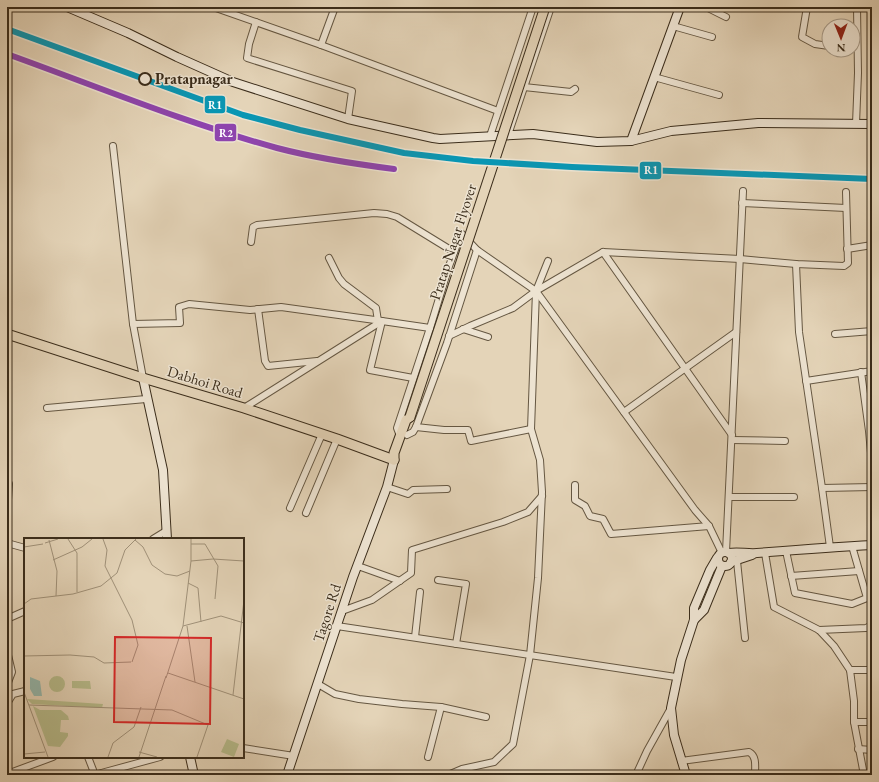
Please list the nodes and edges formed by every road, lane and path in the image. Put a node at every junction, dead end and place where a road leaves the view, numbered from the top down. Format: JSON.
{"nodes":[{"id":1,"x":67,"y":7,"type":"edge"},
{"id":2,"x":214,"y":7,"type":"edge"},
{"id":3,"x":335,"y":7,"type":"edge"},
{"id":4,"x":533,"y":7,"type":"edge"},
{"id":5,"x":545,"y":7,"type":"edge"},
{"id":6,"x":551,"y":7,"type":"edge"},
{"id":7,"x":680,"y":7,"type":"edge"},
{"id":8,"x":706,"y":7,"type":"edge"},
{"id":9,"x":807,"y":7,"type":"edge"},
{"id":10,"x":857,"y":7,"type":"edge"},
{"id":11,"x":726,"y":16,"type":"dead end"},
{"id":12,"x":857,"y":18,"type":"edge"},
{"id":13,"x":256,"y":22,"type":"junction"},
{"id":14,"x":673,"y":26,"type":"junction"},
{"id":15,"x":712,"y":37,"type":"dead end"},
{"id":16,"x":321,"y":45,"type":"junction"},
{"id":17,"x":821,"y":45,"type":"edge"},
{"id":18,"x":858,"y":58,"type":"edge"},
{"id":19,"x":654,"y":77,"type":"junction"},
{"id":20,"x":524,"y":87,"type":"junction"},
{"id":21,"x":575,"y":89,"type":"dead end"},
{"id":22,"x":719,"y":95,"type":"dead end"},
{"id":23,"x":498,"y":111,"type":"junction"},
{"id":24,"x":348,"y":119,"type":"junction"},
{"id":25,"x":856,"y":124,"type":"junction"},
{"id":26,"x":872,"y":124,"type":"edge"},
{"id":27,"x":508,"y":135,"type":"junction"},
{"id":28,"x":490,"y":136,"type":"junction"},
{"id":29,"x":631,"y":141,"type":"junction"},
{"id":30,"x":112,"y":146,"type":"dead end"},
{"id":31,"x":743,"y":191,"type":"dead end"},
{"id":32,"x":846,"y":192,"type":"dead end"},
{"id":33,"x":742,"y":203,"type":"junction"},
{"id":34,"x":846,"y":208,"type":"junction"},
{"id":35,"x":251,"y":242,"type":"dead end"},
{"id":36,"x":872,"y":245,"type":"edge"},
{"id":37,"x":847,"y":249,"type":"junction"},
{"id":38,"x":477,"y":250,"type":"junction"},
{"id":39,"x":454,"y":252,"type":"junction"},
{"id":40,"x":603,"y":252,"type":"junction"},
{"id":41,"x":329,"y":258,"type":"dead end"},
{"id":42,"x":740,"y":259,"type":"junction"},
{"id":43,"x":548,"y":261,"type":"dead end"},
{"id":44,"x":796,"y":264,"type":"junction"},
{"id":45,"x":536,"y":291,"type":"junction"},
{"id":46,"x":258,"y":309,"type":"junction"},
{"id":47,"x":380,"y":321,"type":"junction"},
{"id":48,"x":133,"y":324,"type":"junction"},
{"id":49,"x":430,"y":328,"type":"junction"},
{"id":50,"x":463,"y":329,"type":"junction"},
{"id":51,"x":872,"y":331,"type":"edge"},
{"id":52,"x":736,"y":332,"type":"junction"},
{"id":53,"x":7,"y":334,"type":"edge"},
{"id":54,"x":835,"y":334,"type":"dead end"},
{"id":55,"x":449,"y":336,"type":"junction"},
{"id":56,"x":488,"y":337,"type":"dead end"},
{"id":57,"x":320,"y":361,"type":"junction"},
{"id":58,"x":686,"y":368,"type":"junction"},
{"id":59,"x":872,"y":371,"type":"edge"},
{"id":60,"x":861,"y":372,"type":"junction"},
{"id":61,"x":143,"y":378,"type":"junction"},
{"id":62,"x":413,"y":378,"type":"junction"},
{"id":63,"x":806,"y":381,"type":"junction"},
{"id":64,"x":146,"y":399,"type":"junction"},
{"id":65,"x":47,"y":408,"type":"dead end"},
{"id":66,"x":244,"y":408,"type":"junction"},
{"id":67,"x":624,"y":412,"type":"junction"},
{"id":68,"x":531,"y":429,"type":"junction"},
{"id":69,"x":407,"y":431,"type":"junction"},
{"id":70,"x":871,"y":431,"type":"edge"},
{"id":71,"x":322,"y":434,"type":"junction"},
{"id":72,"x":732,"y":438,"type":"junction"},
{"id":73,"x":337,"y":439,"type":"junction"},
{"id":74,"x":785,"y":441,"type":"dead end"},
{"id":75,"x":394,"y":460,"type":"junction"},
{"id":76,"x":872,"y":464,"type":"edge"},
{"id":77,"x":9,"y":484,"type":"dead end"},
{"id":78,"x":575,"y":485,"type":"dead end"},
{"id":79,"x":387,"y":487,"type":"junction"},
{"id":80,"x":872,"y":487,"type":"edge"},
{"id":81,"x":822,"y":488,"type":"junction"},
{"id":82,"x":447,"y":489,"type":"dead end"},
{"id":83,"x":542,"y":496,"type":"junction"},
{"id":84,"x":729,"y":497,"type":"junction"},
{"id":85,"x":794,"y":497,"type":"dead end"},
{"id":86,"x":290,"y":508,"type":"dead end"},
{"id":87,"x":306,"y":514,"type":"dead end"},
{"id":88,"x":7,"y":516,"type":"edge"},
{"id":89,"x":709,"y":526,"type":"junction"},
{"id":90,"x":167,"y":535,"type":"edge"},
{"id":91,"x":156,"y":538,"type":"edge"},
{"id":92,"x":7,"y":543,"type":"edge"},
{"id":93,"x":872,"y":545,"type":"edge"},
{"id":94,"x":852,"y":546,"type":"junction"},
{"id":95,"x":830,"y":547,"type":"junction"},
{"id":96,"x":24,"y":548,"type":"edge"},
{"id":97,"x":786,"y":551,"type":"junction"},
{"id":98,"x":765,"y":553,"type":"junction"},
{"id":99,"x":724,"y":554,"type":"junction"},
{"id":100,"x":754,"y":554,"type":"junction"},
{"id":101,"x":734,"y":562,"type":"junction"},
{"id":102,"x":358,"y":566,"type":"junction"},
{"id":103,"x":722,"y":566,"type":"junction"},
{"id":104,"x":859,"y":571,"type":"junction"},
{"id":105,"x":791,"y":576,"type":"junction"},
{"id":106,"x":438,"y":580,"type":"dead end"},
{"id":107,"x":400,"y":581,"type":"junction"},
{"id":108,"x":420,"y":592,"type":"dead end"},
{"id":109,"x":24,"y":611,"type":"edge"},
{"id":110,"x":342,"y":613,"type":"junction"},
{"id":111,"x":7,"y":619,"type":"edge"},
{"id":112,"x":694,"y":620,"type":"junction"},
{"id":113,"x":872,"y":625,"type":"edge"},
{"id":114,"x":337,"y":626,"type":"junction"},
{"id":115,"x":819,"y":630,"type":"junction"},
{"id":116,"x":415,"y":638,"type":"junction"},
{"id":117,"x":745,"y":638,"type":"dead end"},
{"id":118,"x":456,"y":644,"type":"junction"},
{"id":119,"x":7,"y":651,"type":"edge"},
{"id":120,"x":530,"y":655,"type":"junction"},
{"id":121,"x":850,"y":670,"type":"junction"},
{"id":122,"x":872,"y":670,"type":"edge"},
{"id":123,"x":676,"y":677,"type":"junction"},
{"id":124,"x":318,"y":684,"type":"junction"},
{"id":125,"x":7,"y":686,"type":"edge"},
{"id":126,"x":24,"y":692,"type":"edge"},
{"id":127,"x":13,"y":694,"type":"junction"},
{"id":128,"x":441,"y":707,"type":"junction"},
{"id":129,"x":7,"y":708,"type":"edge"},
{"id":130,"x":670,"y":708,"type":"junction"},
{"id":131,"x":486,"y":716,"type":"dead end"},
{"id":132,"x":854,"y":722,"type":"junction"},
{"id":133,"x":872,"y":722,"type":"edge"},
{"id":134,"x":244,"y":748,"type":"edge"},
{"id":135,"x":858,"y":749,"type":"junction"},
{"id":136,"x":872,"y":750,"type":"edge"},
{"id":137,"x":294,"y":756,"type":"junction"},
{"id":138,"x":428,"y":757,"type":"dead end"},
{"id":139,"x":50,"y":758,"type":"edge"},
{"id":140,"x":88,"y":758,"type":"edge"},
{"id":141,"x":156,"y":758,"type":"edge"},
{"id":142,"x":190,"y":758,"type":"edge"},
{"id":143,"x":681,"y":760,"type":"junction"},
{"id":144,"x":7,"y":774,"type":"edge"},
{"id":145,"x":94,"y":775,"type":"edge"},
{"id":146,"x":194,"y":775,"type":"edge"},
{"id":147,"x":287,"y":775,"type":"edge"},
{"id":148,"x":448,"y":775,"type":"edge"},
{"id":149,"x":636,"y":775,"type":"edge"},
{"id":150,"x":686,"y":775,"type":"edge"},
{"id":151,"x":755,"y":775,"type":"edge"},
{"id":152,"x":864,"y":775,"type":"edge"}],
"edges":[{"from":1,"to":24,"type":"street"},
{"from":2,"to":13,"type":"street"},
{"from":3,"to":16,"type":"street"},
{"from":4,"to":23,"type":"street"},
{"from":5,"to":69,"type":"main road","name":"Pratap Nagar Flyover","bridge":true},
{"from":6,"to":20,"type":"street"},
{"from":7,"to":14,"type":"street"},
{"from":8,"to":11,"type":"street"},
{"from":9,"to":17,"type":"street"},
{"from":10,"to":12,"type":"street"},
{"from":13,"to":16,"type":"street"},
{"from":13,"to":24,"type":"street"},
{"from":14,"to":15,"type":"street"},
{"from":14,"to":19,"type":"street"},
{"from":16,"to":23,"type":"street"},
{"from":18,"to":25,"type":"street"},
{"from":19,"to":22,"type":"street"},
{"from":19,"to":29,"type":"street"},
{"from":20,"to":21,"type":"street"},
{"from":20,"to":27,"type":"street"},
{"from":23,"to":28,"type":"street"},
{"from":24,"to":28,"type":"street"},
{"from":25,"to":26,"type":"street"},
{"from":25,"to":29,"type":"street"},
{"from":27,"to":28,"type":"street"},
{"from":27,"to":29,"type":"street"},
{"from":30,"to":48,"type":"street"},
{"from":31,"to":33,"type":"street"},
{"from":32,"to":34,"type":"street"},
{"from":33,"to":34,"type":"street"},
{"from":33,"to":42,"type":"street"},
{"from":34,"to":37,"type":"street"},
{"from":35,"to":39,"type":"street"},
{"from":36,"to":37,"type":"street"},
{"from":37,"to":44,"type":"street"},
{"from":38,"to":39,"type":"street"},
{"from":38,"to":45,"type":"street"},
{"from":38,"to":55,"type":"street"},
{"from":39,"to":49,"type":"street"},
{"from":40,"to":42,"type":"street"},
{"from":40,"to":45,"type":"street"},
{"from":40,"to":58,"type":"street"},
{"from":41,"to":47,"type":"street"},
{"from":42,"to":44,"type":"street"},
{"from":42,"to":52,"type":"street"},
{"from":43,"to":45,"type":"street"},
{"from":44,"to":63,"type":"street"},
{"from":45,"to":50,"type":"street"},
{"from":45,"to":67,"type":"street"},
{"from":45,"to":68,"type":"street"},
{"from":46,"to":47,"type":"street"},
{"from":46,"to":48,"type":"street"},
{"from":46,"to":57,"type":"street"},
{"from":47,"to":49,"type":"street"},
{"from":47,"to":57,"type":"street"},
{"from":47,"to":62,"type":"street"},
{"from":48,"to":61,"type":"street"},
{"from":49,"to":62,"type":"street"},
{"from":50,"to":55,"type":"street"},
{"from":50,"to":56,"type":"street"},
{"from":51,"to":54,"type":"street"},
{"from":52,"to":58,"type":"street"},
{"from":52,"to":72,"type":"street"},
{"from":53,"to":61,"type":"main road","name":"Dabhoi Road"},
{"from":55,"to":69,"type":"street"},
{"from":57,"to":66,"type":"street"},
{"from":58,"to":67,"type":"street"},
{"from":58,"to":72,"type":"street"},
{"from":59,"to":60,"type":"street"},
{"from":60,"to":63,"type":"street"},
{"from":60,"to":70,"type":"street"},
{"from":61,"to":64,"type":"street"},
{"from":61,"to":66,"type":"main road","name":"Dabhoi Road"},
{"from":62,"to":69,"type":"street"},
{"from":63,"to":81,"type":"street"},
{"from":64,"to":65,"type":"street"},
{"from":64,"to":90,"type":"street"},
{"from":66,"to":71,"type":"main road","name":"Dabhoi Road"},
{"from":67,"to":89,"type":"street"},
{"from":68,"to":69,"type":"street"},
{"from":68,"to":83,"type":"street"},
{"from":69,"to":75,"type":"main road","name":"Pratap Nagar Flyover"},
{"from":70,"to":76,"type":"street"},
{"from":71,"to":73,"type":"main road","name":"Dabhoi Road"},
{"from":71,"to":86,"type":"street"},
{"from":72,"to":74,"type":"street"},
{"from":72,"to":84,"type":"street"},
{"from":73,"to":75,"type":"main road","name":"Dabhoi Road"},
{"from":73,"to":87,"type":"street"},
{"from":75,"to":79,"type":"street","name":"Tagore Rd"},
{"from":77,"to":88,"type":"street"},
{"from":78,"to":89,"type":"street"},
{"from":79,"to":82,"type":"street"},
{"from":79,"to":102,"type":"street","name":"Tagore Rd"},
{"from":80,"to":81,"type":"street"},
{"from":81,"to":95,"type":"street"},
{"from":83,"to":107,"type":"street"},
{"from":83,"to":120,"type":"street"},
{"from":84,"to":85,"type":"street"},
{"from":84,"to":99,"type":"street"},
{"from":89,"to":99,"type":"street"},
{"from":90,"to":91,"type":"street"},
{"from":92,"to":96,"type":"street"},
{"from":93,"to":94,"type":"street"},
{"from":94,"to":95,"type":"street"},
{"from":94,"to":104,"type":"street"},
{"from":95,"to":97,"type":"street"},
{"from":97,"to":98,"type":"street"},
{"from":97,"to":105,"type":"street"},
{"from":98,"to":100,"type":"street"},
{"from":98,"to":115,"type":"street"},
{"from":99,"to":100,"type":"street"},
{"from":99,"to":101,"type":"street"},
{"from":99,"to":103,"type":"street"},
{"from":99,"to":112,"type":"street"},
{"from":100,"to":101,"type":"street"},
{"from":101,"to":103,"type":"street"},
{"from":101,"to":117,"type":"street"},
{"from":102,"to":107,"type":"street"},
{"from":102,"to":110,"type":"street","name":"Tagore Rd"},
{"from":103,"to":112,"type":"street"},
{"from":104,"to":105,"type":"street"},
{"from":104,"to":105,"type":"street"},
{"from":106,"to":118,"type":"street"},
{"from":107,"to":110,"type":"street"},
{"from":108,"to":116,"type":"street"},
{"from":109,"to":111,"type":"street"},
{"from":110,"to":114,"type":"street","name":"Tagore Rd"},
{"from":112,"to":123,"type":"street"},
{"from":113,"to":115,"type":"street"},
{"from":114,"to":116,"type":"street"},
{"from":114,"to":124,"type":"street","name":"Tagore Rd"},
{"from":115,"to":121,"type":"street"},
{"from":116,"to":118,"type":"street"},
{"from":118,"to":120,"type":"street"},
{"from":119,"to":125,"type":"street"},
{"from":120,"to":123,"type":"street"},
{"from":120,"to":148,"type":"street"},
{"from":121,"to":122,"type":"street"},
{"from":121,"to":132,"type":"street"},
{"from":123,"to":130,"type":"street"},
{"from":124,"to":128,"type":"street"},
{"from":124,"to":137,"type":"street","name":"Tagore Rd"},
{"from":125,"to":127,"type":"street"},
{"from":126,"to":127,"type":"street"},
{"from":127,"to":129,"type":"street"},
{"from":128,"to":131,"type":"street"},
{"from":128,"to":138,"type":"street"},
{"from":130,"to":143,"type":"street"},
{"from":130,"to":149,"type":"street"},
{"from":132,"to":133,"type":"street"},
{"from":132,"to":135,"type":"street"},
{"from":134,"to":137,"type":"street"},
{"from":135,"to":136,"type":"street"},
{"from":135,"to":152,"type":"street"},
{"from":137,"to":147,"type":"street","name":"Tagore Rd"},
{"from":139,"to":144,"type":"street"},
{"from":140,"to":145,"type":"street"},
{"from":141,"to":145,"type":"street"},
{"from":142,"to":146,"type":"street"},
{"from":143,"to":150,"type":"street"},
{"from":143,"to":151,"type":"street"}]}
